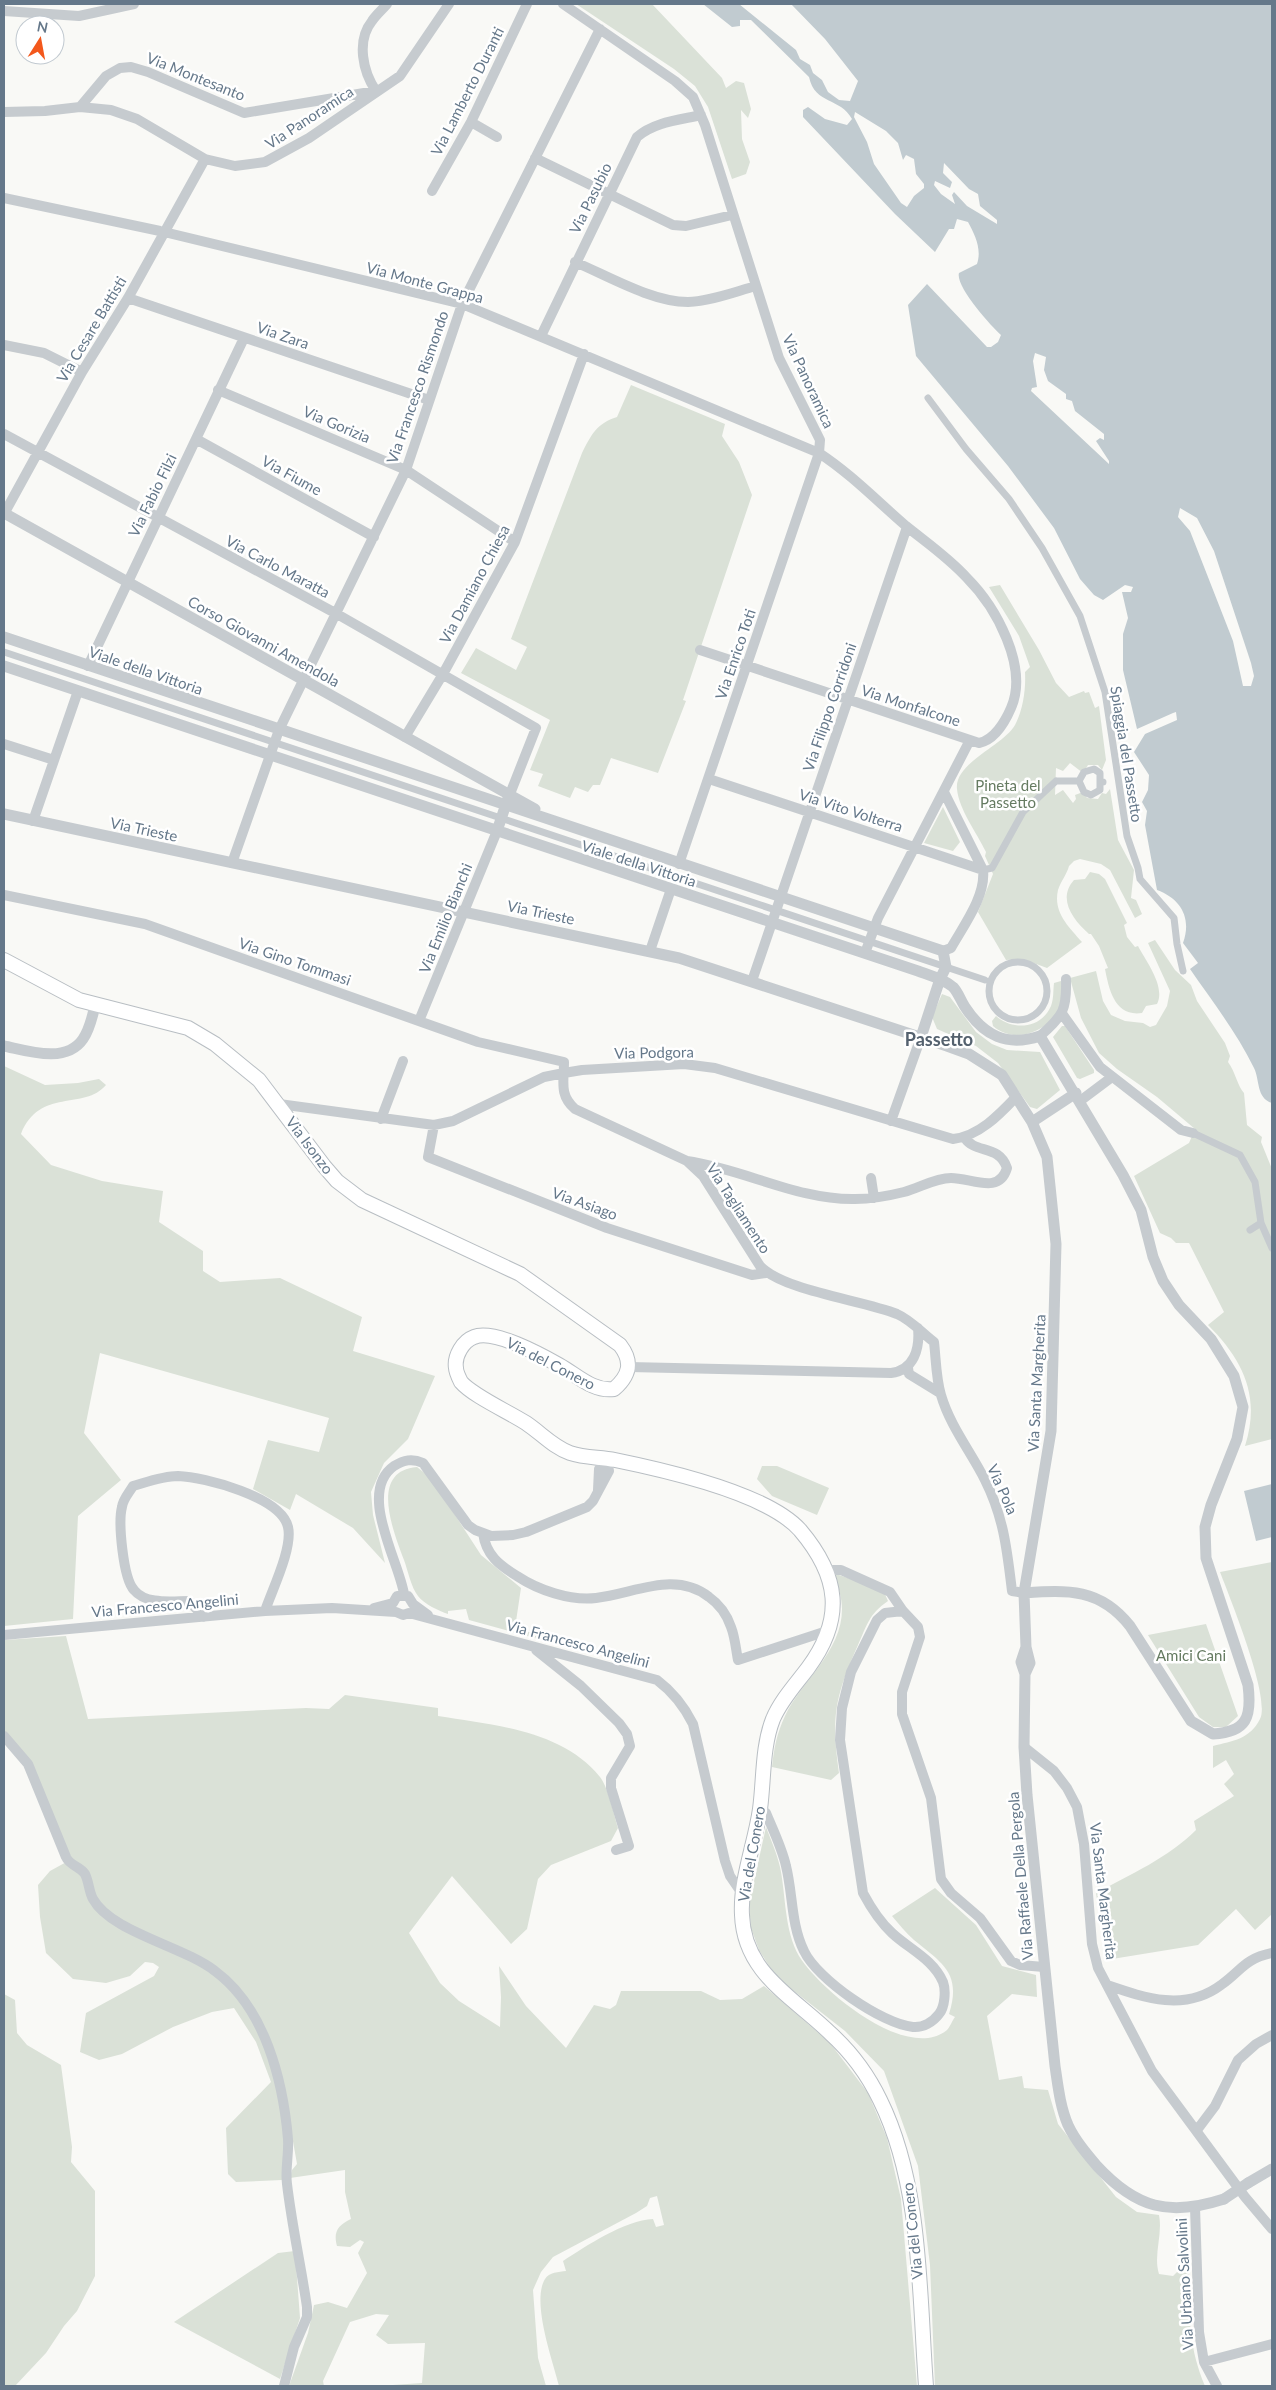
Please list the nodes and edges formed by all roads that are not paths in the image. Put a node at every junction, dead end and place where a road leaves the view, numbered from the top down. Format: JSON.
{"nodes":[{"id":1,"x":134,"y":4,"type":"edge"},
{"id":2,"x":387,"y":4,"type":"edge"},
{"id":3,"x":449,"y":4,"type":"edge"},
{"id":4,"x":527,"y":4,"type":"edge"},
{"id":5,"x":563,"y":4,"type":"edge"},
{"id":6,"x":4,"y":11,"type":"edge"},
{"id":7,"x":600,"y":29,"type":"junction"},
{"id":8,"x":376,"y":91,"type":"junction"},
{"id":9,"x":80,"y":107,"type":"junction"},
{"id":10,"x":4,"y":112,"type":"edge"},
{"id":11,"x":701,"y":115,"type":"junction"},
{"id":12,"x":471,"y":122,"type":"junction"},
{"id":13,"x":497,"y":137,"type":"dead end"},
{"id":14,"x":535,"y":158,"type":"junction"},
{"id":15,"x":205,"y":159,"type":"junction"},
{"id":16,"x":432,"y":191,"type":"dead end"},
{"id":17,"x":608,"y":194,"type":"junction"},
{"id":18,"x":4,"y":198,"type":"edge"},
{"id":19,"x":732,"y":215,"type":"junction"},
{"id":20,"x":164,"y":232,"type":"junction"},
{"id":21,"x":575,"y":262,"type":"junction"},
{"id":22,"x":756,"y":286,"type":"junction"},
{"id":23,"x":128,"y":298,"type":"junction"},
{"id":24,"x":462,"y":304,"type":"junction"},
{"id":25,"x":541,"y":336,"type":"junction"},
{"id":26,"x":244,"y":338,"type":"junction"},
{"id":27,"x":4,"y":345,"type":"edge"},
{"id":28,"x":584,"y":354,"type":"junction"},
{"id":29,"x":82,"y":372,"type":"junction"},
{"id":30,"x":218,"y":390,"type":"junction"},
{"id":31,"x":928,"y":398,"type":"dead end"},
{"id":32,"x":429,"y":400,"type":"junction"},
{"id":33,"x":4,"y":434,"type":"edge"},
{"id":34,"x":196,"y":439,"type":"junction"},
{"id":35,"x":819,"y":453,"type":"junction"},
{"id":36,"x":38,"y":454,"type":"junction"},
{"id":37,"x":406,"y":470,"type":"junction"},
{"id":38,"x":4,"y":513,"type":"edge"},
{"id":39,"x":158,"y":519,"type":"junction"},
{"id":40,"x":907,"y":526,"type":"junction"},
{"id":41,"x":374,"y":537,"type":"junction"},
{"id":42,"x":515,"y":542,"type":"junction"},
{"id":43,"x":127,"y":582,"type":"junction"},
{"id":44,"x":337,"y":614,"type":"junction"},
{"id":45,"x":4,"y":637,"type":"edge"},
{"id":46,"x":700,"y":650,"type":"dead end"},
{"id":47,"x":4,"y":652,"type":"edge"},
{"id":48,"x":4,"y":666,"type":"edge"},
{"id":49,"x":88,"y":666,"type":"junction"},
{"id":50,"x":747,"y":666,"type":"junction"},
{"id":51,"x":443,"y":674,"type":"junction"},
{"id":52,"x":304,"y":680,"type":"junction"},
{"id":53,"x":78,"y":690,"type":"junction"},
{"id":54,"x":848,"y":699,"type":"junction"},
{"id":55,"x":279,"y":730,"type":"junction"},
{"id":56,"x":406,"y":737,"type":"junction"},
{"id":57,"x":970,"y":740,"type":"junction"},
{"id":58,"x":274,"y":742,"type":"junction"},
{"id":59,"x":4,"y":744,"type":"edge"},
{"id":60,"x":270,"y":755,"type":"junction"},
{"id":61,"x":54,"y":760,"type":"junction"},
{"id":62,"x":709,"y":779,"type":"junction"},
{"id":63,"x":1079,"y":781,"type":"junction"},
{"id":64,"x":944,"y":792,"type":"junction"},
{"id":65,"x":508,"y":800,"type":"junction"},
{"id":66,"x":809,"y":812,"type":"junction"},
{"id":67,"x":4,"y":814,"type":"edge"},
{"id":68,"x":502,"y":818,"type":"junction"},
{"id":69,"x":552,"y":819,"type":"joint"},
{"id":70,"x":33,"y":821,"type":"junction"},
{"id":71,"x":497,"y":831,"type":"junction"},
{"id":72,"x":915,"y":847,"type":"junction"},
{"id":73,"x":232,"y":863,"type":"junction"},
{"id":74,"x":679,"y":864,"type":"junction"},
{"id":75,"x":983,"y":870,"type":"junction"},
{"id":76,"x":671,"y":889,"type":"junction"},
{"id":77,"x":4,"y":895,"type":"edge"},
{"id":78,"x":781,"y":897,"type":"junction"},
{"id":79,"x":777,"y":910,"type":"junction"},
{"id":80,"x":464,"y":911,"type":"junction"},
{"id":81,"x":772,"y":923,"type":"junction"},
{"id":82,"x":874,"y":928,"type":"junction"},
{"id":83,"x":869,"y":941,"type":"junction"},
{"id":84,"x":650,"y":951,"type":"junction"},
{"id":85,"x":943,"y":952,"type":"junction"},
{"id":86,"x":865,"y":953,"type":"junction"},
{"id":87,"x":4,"y":960,"type":"edge"},
{"id":88,"x":946,"y":967,"type":"junction"},
{"id":89,"x":1183,"y":971,"type":"dead end"},
{"id":90,"x":940,"y":979,"type":"junction"},
{"id":91,"x":1066,"y":979,"type":"dead end"},
{"id":92,"x":985,"y":980,"type":"dead end"},
{"id":93,"x":752,"y":981,"type":"junction"},
{"id":94,"x":1047,"y":986,"type":"joint"},
{"id":95,"x":95,"y":1006,"type":"junction"},
{"id":96,"x":1063,"y":1015,"type":"junction"},
{"id":97,"x":421,"y":1016,"type":"dead end"},
{"id":98,"x":1040,"y":1036,"type":"junction"},
{"id":99,"x":921,"y":1037,"type":"junction"},
{"id":100,"x":4,"y":1046,"type":"edge"},
{"id":101,"x":403,"y":1061,"type":"dead end"},
{"id":102,"x":564,"y":1073,"type":"junction"},
{"id":103,"x":1112,"y":1077,"type":"junction"},
{"id":104,"x":1016,"y":1097,"type":"junction"},
{"id":105,"x":1078,"y":1097,"type":"junction"},
{"id":106,"x":279,"y":1104,"type":"junction"},
{"id":107,"x":381,"y":1119,"type":"junction"},
{"id":108,"x":891,"y":1121,"type":"junction"},
{"id":109,"x":1032,"y":1122,"type":"junction"},
{"id":110,"x":434,"y":1125,"type":"junction"},
{"id":111,"x":1193,"y":1133,"type":"joint"},
{"id":112,"x":965,"y":1138,"type":"junction"},
{"id":113,"x":687,"y":1162,"type":"junction"},
{"id":114,"x":871,"y":1178,"type":"dead end"},
{"id":115,"x":874,"y":1198,"type":"junction"},
{"id":116,"x":1261,"y":1223,"type":"junction"},
{"id":117,"x":1250,"y":1230,"type":"dead end"},
{"id":118,"x":1272,"y":1248,"type":"edge"},
{"id":119,"x":766,"y":1273,"type":"junction"},
{"id":120,"x":918,"y":1328,"type":"junction"},
{"id":121,"x":630,"y":1367,"type":"junction"},
{"id":122,"x":908,"y":1368,"type":"junction"},
{"id":123,"x":940,"y":1393,"type":"junction"},
{"id":124,"x":607,"y":1459,"type":"junction"},
{"id":125,"x":483,"y":1533,"type":"junction"},
{"id":126,"x":832,"y":1569,"type":"junction"},
{"id":127,"x":1024,"y":1593,"type":"junction"},
{"id":128,"x":404,"y":1594,"type":"junction"},
{"id":129,"x":394,"y":1608,"type":"junction"},
{"id":130,"x":411,"y":1608,"type":"junction"},
{"id":131,"x":265,"y":1611,"type":"junction"},
{"id":132,"x":903,"y":1611,"type":"junction"},
{"id":133,"x":204,"y":1617,"type":"junction"},
{"id":134,"x":830,"y":1630,"type":"junction"},
{"id":135,"x":4,"y":1636,"type":"edge"},
{"id":136,"x":529,"y":1646,"type":"junction"},
{"id":137,"x":574,"y":1658,"type":"junction"},
{"id":138,"x":561,"y":1669,"type":"junction"},
{"id":139,"x":581,"y":1686,"type":"junction"},
{"id":140,"x":4,"y":1736,"type":"edge"},
{"id":141,"x":1024,"y":1747,"type":"junction"},
{"id":142,"x":760,"y":1809,"type":"junction"},
{"id":143,"x":616,"y":1850,"type":"dead end"},
{"id":144,"x":742,"y":1895,"type":"junction"},
{"id":145,"x":1272,"y":1953,"type":"edge"},
{"id":146,"x":1044,"y":1967,"type":"junction"},
{"id":147,"x":1107,"y":1985,"type":"junction"},
{"id":148,"x":1272,"y":2035,"type":"edge"},
{"id":149,"x":1197,"y":2130,"type":"junction"},
{"id":150,"x":1272,"y":2169,"type":"edge"},
{"id":151,"x":1195,"y":2207,"type":"junction"},
{"id":152,"x":1272,"y":2229,"type":"edge"},
{"id":153,"x":1272,"y":2344,"type":"edge"},
{"id":154,"x":1204,"y":2362,"type":"junction"},
{"id":155,"x":284,"y":2386,"type":"edge"},
{"id":156,"x":926,"y":2386,"type":"edge"},
{"id":157,"x":1217,"y":2386,"type":"edge"}],
"edges":[{"from":1,"to":6,"type":"street"},
{"from":2,"to":8,"type":"street"},
{"from":3,"to":8,"type":"street","name":"Via Panoramica"},
{"from":4,"to":12,"type":"street","name":"Via Lamberto Duranti"},
{"from":5,"to":7,"type":"street","name":"Via Panoramica"},
{"from":7,"to":11,"type":"street","name":"Via Panoramica"},
{"from":7,"to":14,"type":"street","name":"Via Francesco Rismondo"},
{"from":8,"to":9,"type":"street","name":"Via Montesanto"},
{"from":8,"to":15,"type":"street","name":"Via Panoramica"},
{"from":9,"to":10,"type":"street","name":"Via Panoramica"},
{"from":9,"to":15,"type":"street","name":"Via Panoramica"},
{"from":11,"to":17,"type":"street","name":"Via Pasubio"},
{"from":11,"to":19,"type":"street","name":"Via Panoramica"},
{"from":12,"to":13,"type":"street"},
{"from":12,"to":16,"type":"street","name":"Via Lamberto Duranti"},
{"from":14,"to":17,"type":"street"},
{"from":14,"to":24,"type":"street","name":"Via Francesco Rismondo"},
{"from":15,"to":20,"type":"street","name":"Via Cesare Battisti"},
{"from":17,"to":19,"type":"street"},
{"from":17,"to":21,"type":"street","name":"Via Pasubio"},
{"from":18,"to":20,"type":"street","name":"Via Monte Grappa"},
{"from":19,"to":22,"type":"street","name":"Via Panoramica"},
{"from":20,"to":23,"type":"street","name":"Via Cesare Battisti"},
{"from":20,"to":24,"type":"street","name":"Via Monte Grappa"},
{"from":21,"to":22,"type":"street"},
{"from":21,"to":25,"type":"street","name":"Via Pasubio"},
{"from":22,"to":35,"type":"street","name":"Via Panoramica"},
{"from":23,"to":26,"type":"street","name":"Via Zara"},
{"from":23,"to":29,"type":"street","name":"Via Cesare Battisti"},
{"from":24,"to":25,"type":"street","name":"Via Monte Grappa"},
{"from":24,"to":32,"type":"street","name":"Via Francesco Rismondo"},
{"from":25,"to":28,"type":"street","name":"Via Monte Grappa"},
{"from":26,"to":30,"type":"street","name":"Via Fabio Filzi"},
{"from":26,"to":32,"type":"street","name":"Via Zara"},
{"from":27,"to":29,"type":"street"},
{"from":28,"to":35,"type":"street","name":"Via Monte Grappa"},
{"from":28,"to":42,"type":"street","name":"Via Damiano Chiesa"},
{"from":29,"to":36,"type":"street","name":"Via Cesare Battisti"},
{"from":30,"to":34,"type":"street","name":"Via Fabio Filzi"},
{"from":30,"to":37,"type":"street","name":"Via Gorizia"},
{"from":31,"to":89,"type":"street","name":"Spiaggia del Passetto"},
{"from":32,"to":37,"type":"street","name":"Via Francesco Rismondo"},
{"from":33,"to":36,"type":"street","name":"Via Carlo Maratta"},
{"from":34,"to":39,"type":"street","name":"Via Fabio Filzi"},
{"from":34,"to":41,"type":"street","name":"Via Fiume"},
{"from":35,"to":40,"type":"street"},
{"from":35,"to":50,"type":"street","name":"Via Enrico Toti"},
{"from":36,"to":38,"type":"street","name":"Via Cesare Battisti"},
{"from":36,"to":39,"type":"street","name":"Via Carlo Maratta"},
{"from":37,"to":41,"type":"street","name":"Via Francesco Rismondo"},
{"from":37,"to":42,"type":"street","name":"Via Gorizia"},
{"from":38,"to":43,"type":"street","name":"Corso Giovanni Amendola"},
{"from":39,"to":43,"type":"street","name":"Via Fabio Filzi"},
{"from":39,"to":44,"type":"street","name":"Via Carlo Maratta"},
{"from":40,"to":54,"type":"street","name":"Via Filippo Corridoni"},
{"from":40,"to":57,"type":"street"},
{"from":41,"to":44,"type":"street","name":"Via Francesco Rismondo"},
{"from":42,"to":51,"type":"street","name":"Via Damiano Chiesa"},
{"from":43,"to":49,"type":"street","name":"Via Fabio Filzi"},
{"from":43,"to":52,"type":"street","name":"Corso Giovanni Amendola"},
{"from":44,"to":51,"type":"street","name":"Via Carlo Maratta"},
{"from":44,"to":52,"type":"street","name":"Via Francesco Rismondo"},
{"from":45,"to":49,"type":"street","name":"Viale della Vittoria"},
{"from":46,"to":50,"type":"street","name":"Via Monfalcone"},
{"from":47,"to":58,"type":"street","name":"Viale della Vittoria"},
{"from":48,"to":53,"type":"street","name":"Viale della Vittoria"},
{"from":49,"to":55,"type":"street","name":"Viale della Vittoria"},
{"from":50,"to":54,"type":"street","name":"Via Monfalcone"},
{"from":50,"to":62,"type":"street","name":"Via Enrico Toti"},
{"from":51,"to":56,"type":"street","name":"Via Damiano Chiesa"},
{"from":51,"to":65,"type":"street","name":"Via Carlo Maratta"},
{"from":52,"to":55,"type":"street","name":"Via Francesco Rismondo"},
{"from":52,"to":56,"type":"street","name":"Corso Giovanni Amendola"},
{"from":53,"to":60,"type":"street","name":"Viale della Vittoria"},
{"from":53,"to":61,"type":"street"},
{"from":54,"to":57,"type":"street","name":"Via Monfalcone"},
{"from":54,"to":66,"type":"street","name":"Via Filippo Corridoni"},
{"from":55,"to":58,"type":"street"},
{"from":55,"to":65,"type":"street","name":"Viale della Vittoria"},
{"from":56,"to":65,"type":"street","name":"Corso Giovanni Amendola"},
{"from":57,"to":64,"type":"street"},
{"from":58,"to":60,"type":"street"},
{"from":58,"to":68,"type":"street","name":"Viale della Vittoria"},
{"from":59,"to":61,"type":"street"},
{"from":60,"to":71,"type":"street","name":"Viale della Vittoria"},
{"from":60,"to":73,"type":"street"},
{"from":61,"to":70,"type":"street"},
{"from":62,"to":66,"type":"street","name":"Via Vito Volterra"},
{"from":62,"to":74,"type":"street","name":"Via Enrico Toti"},
{"from":63,"to":63,"type":"street"},
{"from":63,"to":75,"type":"street"},
{"from":64,"to":72,"type":"street"},
{"from":64,"to":75,"type":"street"},
{"from":65,"to":68,"type":"street"},
{"from":65,"to":69,"type":"street","name":"Corso Giovanni Amendola"},
{"from":66,"to":72,"type":"street","name":"Via Vito Volterra"},
{"from":66,"to":78,"type":"street","name":"Via Filippo Corridoni"},
{"from":67,"to":70,"type":"street","name":"Via Trieste"},
{"from":68,"to":71,"type":"street"},
{"from":68,"to":79,"type":"street","name":"Viale della Vittoria"},
{"from":69,"to":74,"type":"street","name":"Viale della Vittoria"},
{"from":70,"to":73,"type":"street","name":"Via Trieste"},
{"from":71,"to":76,"type":"street","name":"Viale della Vittoria"},
{"from":71,"to":80,"type":"street","name":"Via Emilio Bianchi"},
{"from":72,"to":75,"type":"street","name":"Via Vito Volterra"},
{"from":72,"to":82,"type":"street"},
{"from":73,"to":80,"type":"street","name":"Via Trieste"},
{"from":74,"to":78,"type":"street","name":"Viale della Vittoria"},
{"from":75,"to":85,"type":"street"},
{"from":76,"to":81,"type":"street","name":"Viale della Vittoria"},
{"from":76,"to":84,"type":"street"},
{"from":77,"to":102,"type":"street","name":"Via Gino Tommasi"},
{"from":78,"to":79,"type":"street"},
{"from":78,"to":82,"type":"street","name":"Viale della Vittoria"},
{"from":79,"to":81,"type":"street"},
{"from":79,"to":83,"type":"street","name":"Viale della Vittoria"},
{"from":80,"to":84,"type":"street","name":"Via Trieste"},
{"from":80,"to":97,"type":"street","name":"Via Emilio Bianchi"},
{"from":81,"to":86,"type":"street","name":"Viale della Vittoria"},
{"from":81,"to":93,"type":"street"},
{"from":82,"to":83,"type":"street"},
{"from":82,"to":85,"type":"street","name":"Viale della Vittoria"},
{"from":83,"to":86,"type":"street"},
{"from":83,"to":88,"type":"street","name":"Viale della Vittoria"},
{"from":84,"to":93,"type":"street","name":"Via Trieste"},
{"from":85,"to":88,"type":"street"},
{"from":86,"to":90,"type":"street","name":"Viale della Vittoria"},
{"from":87,"to":95,"type":"main road","name":"Via Isonzo"},
{"from":88,"to":90,"type":"street"},
{"from":88,"to":92,"type":"street","name":"Viale della Vittoria"},
{"from":90,"to":98,"type":"street"},
{"from":90,"to":99,"type":"street"},
{"from":91,"to":96,"type":"street"},
{"from":93,"to":99,"type":"street","name":"Via Trieste"},
{"from":94,"to":94,"type":"street"},
{"from":95,"to":100,"type":"street"},
{"from":95,"to":106,"type":"main road","name":"Via Isonzo"},
{"from":96,"to":98,"type":"street"},
{"from":96,"to":103,"type":"street"},
{"from":98,"to":105,"type":"street"},
{"from":99,"to":104,"type":"street","name":"Via Trieste"},
{"from":99,"to":108,"type":"street"},
{"from":101,"to":107,"type":"street"},
{"from":102,"to":108,"type":"street","name":"Via Podgora"},
{"from":102,"to":110,"type":"street","name":"Via Podgora"},
{"from":102,"to":113,"type":"street","name":"Via Tagliamento"},
{"from":103,"to":105,"type":"street"},
{"from":103,"to":111,"type":"street"},
{"from":104,"to":109,"type":"street","name":"Via Trieste"},
{"from":104,"to":112,"type":"street"},
{"from":105,"to":109,"type":"street"},
{"from":105,"to":127,"type":"street"},
{"from":106,"to":107,"type":"street","name":"Via Podgora"},
{"from":106,"to":121,"type":"main road","name":"Via Isonzo"},
{"from":107,"to":110,"type":"street","name":"Via Podgora"},
{"from":108,"to":112,"type":"street","name":"Via Podgora"},
{"from":109,"to":127,"type":"street","name":"Via Santa Margherita"},
{"from":110,"to":119,"type":"street","name":"Via Asiago"},
{"from":111,"to":116,"type":"street"},
{"from":112,"to":115,"type":"street"},
{"from":113,"to":115,"type":"street"},
{"from":113,"to":119,"type":"street","name":"Via Tagliamento"},
{"from":114,"to":115,"type":"street"},
{"from":116,"to":117,"type":"street"},
{"from":116,"to":118,"type":"street"},
{"from":119,"to":120,"type":"street","name":"Via Tagliamento"},
{"from":120,"to":122,"type":"street"},
{"from":120,"to":123,"type":"street","name":"Via Tagliamento"},
{"from":121,"to":122,"type":"street"},
{"from":121,"to":124,"type":"main road","name":"Via del Conero"},
{"from":122,"to":123,"type":"street"},
{"from":123,"to":127,"type":"street","name":"Via Pola"},
{"from":124,"to":125,"type":"street"},
{"from":124,"to":126,"type":"main road","name":"Via del Conero"},
{"from":125,"to":128,"type":"street"},
{"from":125,"to":134,"type":"street"},
{"from":126,"to":132,"type":"street","name":"Via Raffaele Della Pergola"},
{"from":126,"to":134,"type":"main road","name":"Via del Conero"},
{"from":127,"to":141,"type":"street","name":"Via Santa Margherita"},
{"from":128,"to":129,"type":"street"},
{"from":128,"to":130,"type":"street"},
{"from":129,"to":130,"type":"street","name":"Via Francesco Angelini"},
{"from":129,"to":131,"type":"street","name":"Via Francesco Angelini"},
{"from":130,"to":136,"type":"street","name":"Via Francesco Angelini"},
{"from":131,"to":133,"type":"street","name":"Via Francesco Angelini"},
{"from":131,"to":133,"type":"street"},
{"from":132,"to":142,"type":"street"},
{"from":132,"to":146,"type":"street","name":"Via Raffaele Della Pergola"},
{"from":133,"to":135,"type":"street","name":"Via Francesco Angelini"},
{"from":134,"to":142,"type":"main road","name":"Via del Conero"},
{"from":136,"to":137,"type":"street","name":"Via Francesco Angelini"},
{"from":136,"to":138,"type":"street"},
{"from":137,"to":138,"type":"street"},
{"from":137,"to":139,"type":"street"},
{"from":137,"to":144,"type":"street","name":"Via Francesco Angelini"},
{"from":138,"to":139,"type":"street"},
{"from":139,"to":143,"type":"street"},
{"from":140,"to":155,"type":"street"},
{"from":141,"to":146,"type":"street","name":"Via Raffaele Della Pergola"},
{"from":141,"to":147,"type":"street","name":"Via Santa Margherita"},
{"from":142,"to":144,"type":"main road","name":"Via del Conero"},
{"from":144,"to":156,"type":"main road","name":"Via del Conero"},
{"from":145,"to":147,"type":"street"},
{"from":146,"to":151,"type":"street"},
{"from":147,"to":149,"type":"street","name":"Via Santa Margherita"},
{"from":148,"to":149,"type":"street"},
{"from":149,"to":152,"type":"street","name":"Via Santa Margherita"},
{"from":150,"to":151,"type":"street","bridge":true},
{"from":151,"to":154,"type":"street","name":"Via Urbano Salvolini"},
{"from":153,"to":154,"type":"street"},
{"from":154,"to":157,"type":"street","name":"Via Urbano Salvolini"}]}
